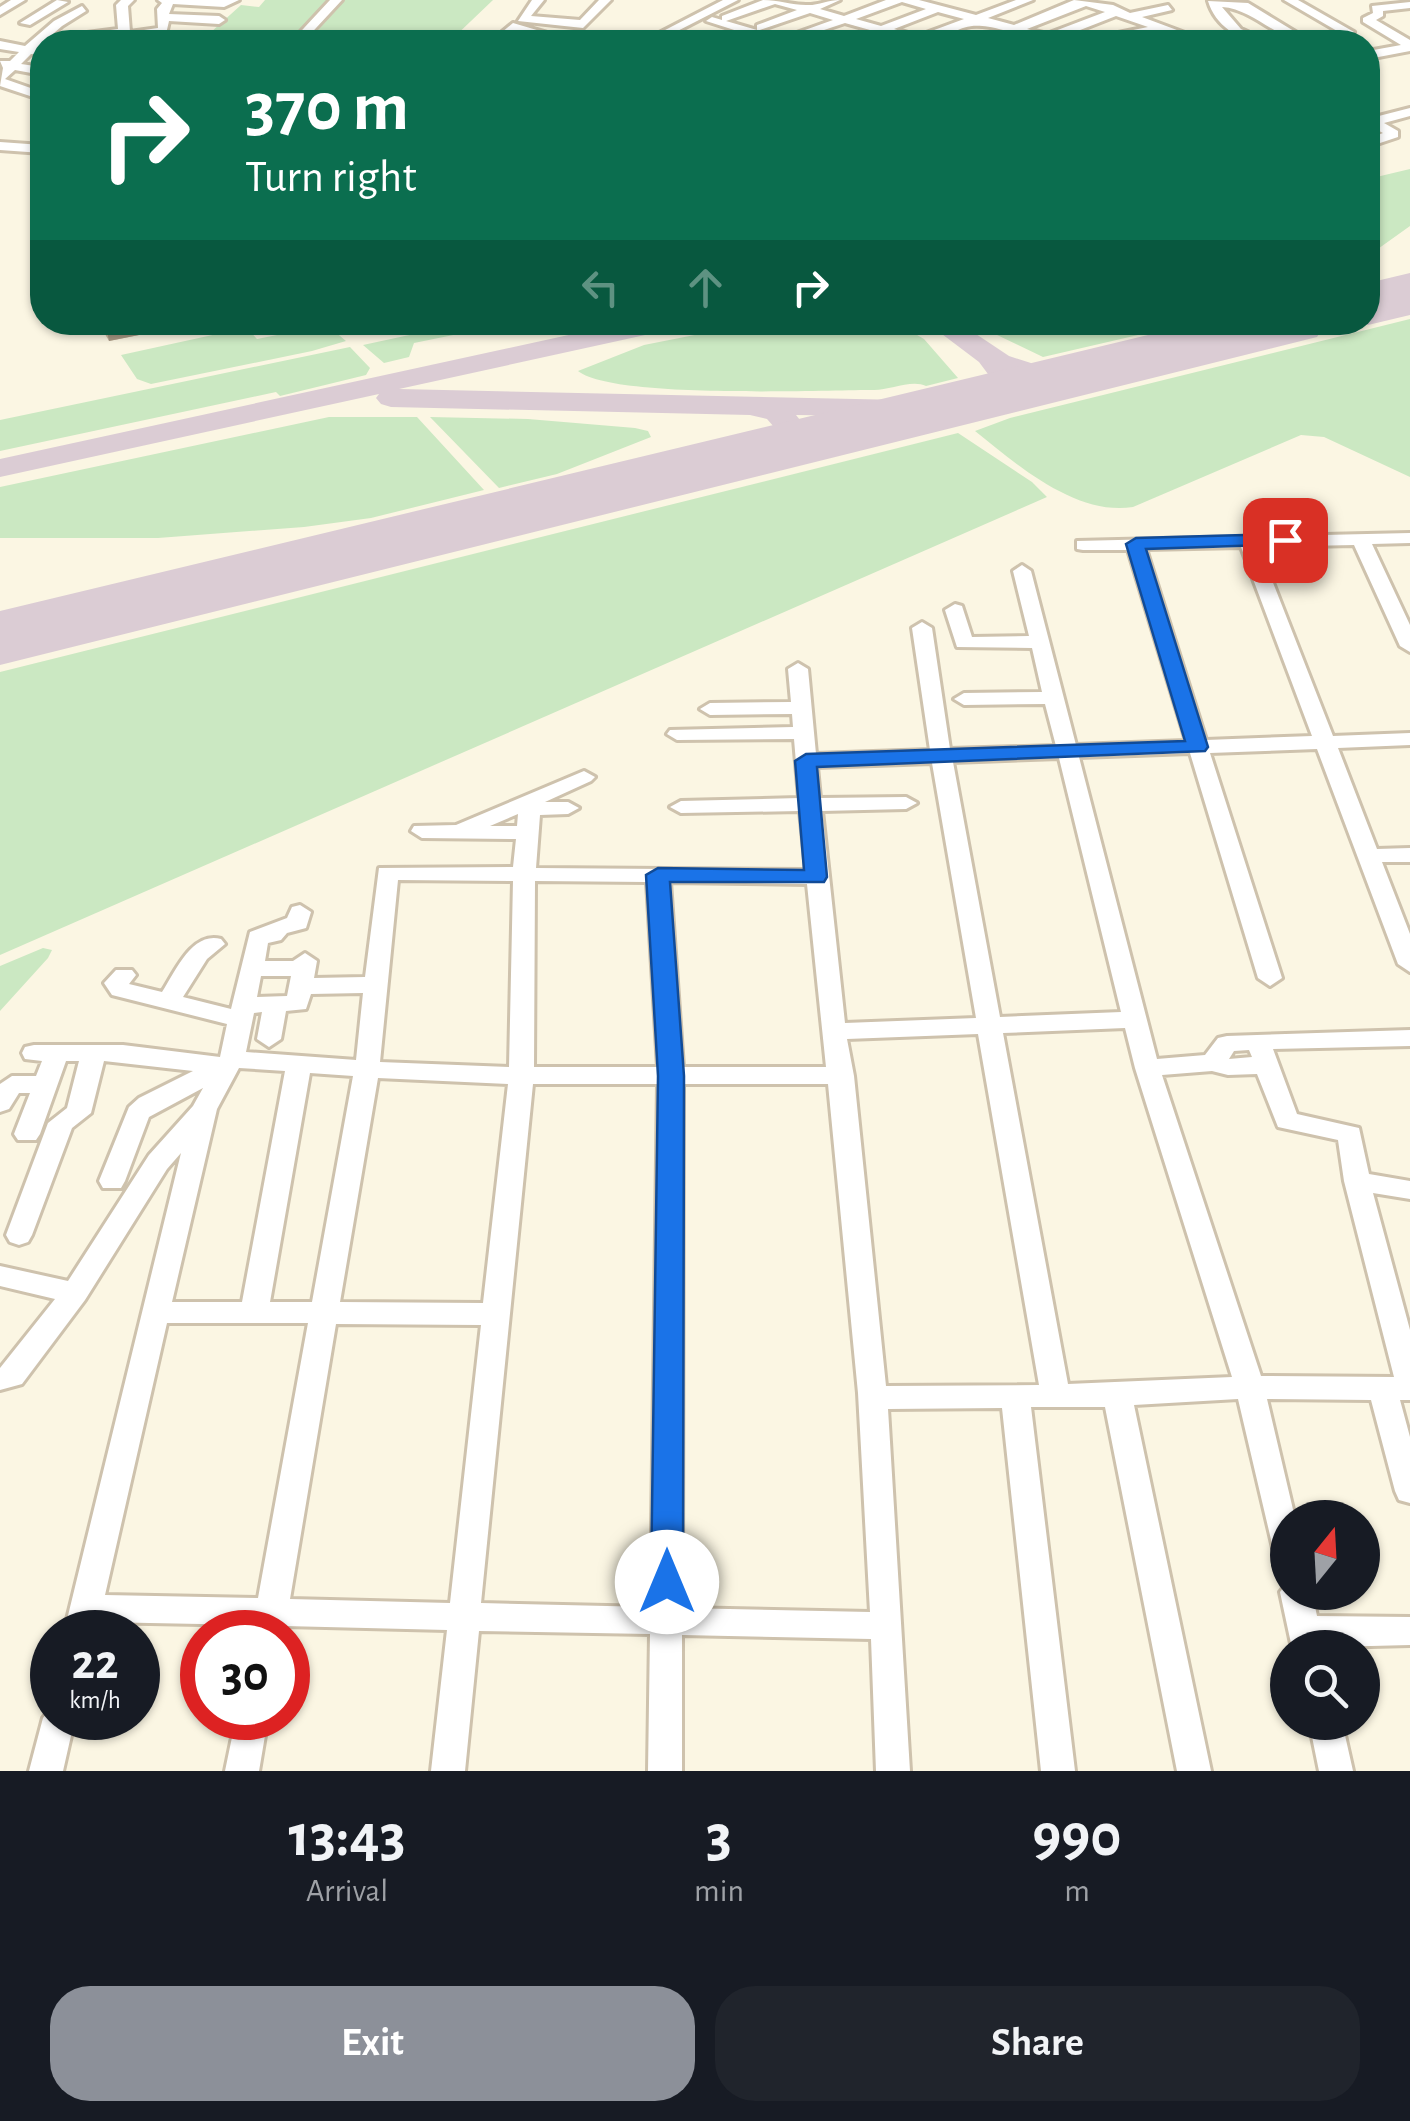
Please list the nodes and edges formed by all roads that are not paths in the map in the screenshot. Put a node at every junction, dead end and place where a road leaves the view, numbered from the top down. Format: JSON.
{"nodes":[{"id":1,"x":19,"y":0,"type":"edge"},
{"id":2,"x":64,"y":0,"type":"edge"},
{"id":3,"x":128,"y":0,"type":"edge"},
{"id":4,"x":234,"y":0,"type":"edge"},
{"id":5,"x":336,"y":0,"type":"edge"},
{"id":6,"x":538,"y":0,"type":"edge"},
{"id":7,"x":605,"y":0,"type":"edge"},
{"id":8,"x":732,"y":0,"type":"edge"},
{"id":9,"x":774,"y":0,"type":"edge"},
{"id":10,"x":834,"y":0,"type":"edge"},
{"id":11,"x":897,"y":0,"type":"edge"},
{"id":12,"x":906,"y":0,"type":"edge"},
{"id":13,"x":958,"y":0,"type":"edge"},
{"id":14,"x":1027,"y":0,"type":"edge"},
{"id":15,"x":1196,"y":0,"type":"edge"},
{"id":16,"x":1264,"y":0,"type":"edge"},
{"id":17,"x":1290,"y":0,"type":"edge"},
{"id":18,"x":1082,"y":1,"type":"edge"},
{"id":19,"x":1172,"y":4,"type":"edge"},
{"id":20,"x":1209,"y":5,"type":"edge"},
{"id":21,"x":1410,"y":5,"type":"edge"},
{"id":22,"x":1010,"y":6,"type":"junction"},
{"id":23,"x":937,"y":8,"type":"junction"},
{"id":24,"x":82,"y":9,"type":"dead end"},
{"id":25,"x":809,"y":10,"type":"junction"},
{"id":26,"x":1117,"y":11,"type":"edge"},
{"id":27,"x":0,"y":12,"type":"edge"},
{"id":28,"x":1048,"y":16,"type":"junction"},
{"id":29,"x":726,"y":18,"type":"dead end"},
{"id":30,"x":1178,"y":18,"type":"dead end"},
{"id":31,"x":162,"y":19,"type":"edge"},
{"id":32,"x":704,"y":19,"type":"dead end"},
{"id":33,"x":844,"y":20,"type":"junction"},
{"id":34,"x":978,"y":20,"type":"junction"},
{"id":35,"x":26,"y":24,"type":"dead end"},
{"id":36,"x":1333,"y":25,"type":"junction"},
{"id":37,"x":209,"y":26,"type":"junction"},
{"id":38,"x":761,"y":28,"type":"dead end"},
{"id":39,"x":1165,"y":28,"type":"junction"},
{"id":40,"x":686,"y":29,"type":"dead end"},
{"id":41,"x":1016,"y":29,"type":"joint"},
{"id":42,"x":47,"y":30,"type":"edge"},
{"id":43,"x":122,"y":30,"type":"edge"},
{"id":44,"x":131,"y":30,"type":"edge"},
{"id":45,"x":308,"y":30,"type":"edge"},
{"id":46,"x":672,"y":30,"type":"edge"},
{"id":47,"x":689,"y":30,"type":"edge"},
{"id":48,"x":739,"y":30,"type":"edge"},
{"id":49,"x":816,"y":30,"type":"edge"},
{"id":50,"x":882,"y":30,"type":"joint"},
{"id":51,"x":951,"y":30,"type":"edge"},
{"id":52,"x":1068,"y":30,"type":"edge"},
{"id":53,"x":1153,"y":30,"type":"edge"},
{"id":54,"x":1174,"y":30,"type":"edge"},
{"id":55,"x":1219,"y":30,"type":"edge"},
{"id":56,"x":1282,"y":30,"type":"edge"},
{"id":57,"x":1286,"y":30,"type":"edge"},
{"id":58,"x":1314,"y":30,"type":"edge"},
{"id":59,"x":1344,"y":30,"type":"edge"},
{"id":60,"x":0,"y":46,"type":"edge"},
{"id":61,"x":1410,"y":46,"type":"edge"},
{"id":62,"x":30,"y":50,"type":"edge"},
{"id":63,"x":1380,"y":52,"type":"edge"},
{"id":64,"x":30,"y":53,"type":"edge"},
{"id":65,"x":7,"y":64,"type":"edge"},
{"id":66,"x":0,"y":80,"type":"edge"},
{"id":67,"x":30,"y":91,"type":"edge"},
{"id":68,"x":1410,"y":112,"type":"edge"},
{"id":69,"x":1380,"y":119,"type":"edge"},
{"id":70,"x":1380,"y":127,"type":"edge"},
{"id":71,"x":1380,"y":139,"type":"edge"},
{"id":72,"x":0,"y":146,"type":"edge"},
{"id":73,"x":30,"y":148,"type":"edge"},
{"id":74,"x":30,"y":155,"type":"edge"},
{"id":75,"x":0,"y":161,"type":"edge"},
{"id":76,"x":20,"y":162,"type":"junction"},
{"id":77,"x":30,"y":163,"type":"edge"},
{"id":78,"x":1410,"y":538,"type":"edge"},
{"id":79,"x":1360,"y":539,"type":"junction"},
{"id":80,"x":1248,"y":540,"type":"junction"},
{"id":81,"x":1136,"y":544,"type":"junction"},
{"id":82,"x":1082,"y":545,"type":"dead end"},
{"id":83,"x":1022,"y":571,"type":"dead end"},
{"id":84,"x":955,"y":610,"type":"dead end"},
{"id":85,"x":922,"y":628,"type":"dead end"},
{"id":86,"x":1039,"y":642,"type":"junction"},
{"id":87,"x":1410,"y":646,"type":"edge"},
{"id":88,"x":798,"y":669,"type":"dead end"},
{"id":89,"x":1052,"y":698,"type":"junction"},
{"id":90,"x":964,"y":699,"type":"dead end"},
{"id":91,"x":802,"y":708,"type":"junction"},
{"id":92,"x":710,"y":709,"type":"dead end"},
{"id":93,"x":677,"y":734,"type":"dead end"},
{"id":94,"x":1410,"y":739,"type":"edge"},
{"id":95,"x":1324,"y":742,"type":"junction"},
{"id":96,"x":805,"y":747,"type":"junction"},
{"id":97,"x":1198,"y":747,"type":"junction"},
{"id":98,"x":1065,"y":752,"type":"junction"},
{"id":99,"x":941,"y":756,"type":"junction"},
{"id":100,"x":584,"y":777,"type":"dead end"},
{"id":101,"x":906,"y":803,"type":"dead end"},
{"id":102,"x":530,"y":805,"type":"junction"},
{"id":103,"x":682,"y":806,"type":"dead end"},
{"id":104,"x":810,"y":806,"type":"junction"},
{"id":105,"x":568,"y":808,"type":"dead end"},
{"id":106,"x":422,"y":831,"type":"dead end"},
{"id":107,"x":456,"y":832,"type":"junction"},
{"id":108,"x":528,"y":833,"type":"junction"},
{"id":109,"x":1410,"y":854,"type":"edge"},
{"id":110,"x":1368,"y":856,"type":"junction"},
{"id":111,"x":524,"y":873,"type":"junction"},
{"id":112,"x":658,"y":875,"type":"junction"},
{"id":113,"x":816,"y":877,"type":"junction"},
{"id":114,"x":300,"y":912,"type":"dead end"},
{"id":115,"x":213,"y":944,"type":"dead end"},
{"id":116,"x":1409,"y":959,"type":"edge"},
{"id":117,"x":263,"y":969,"type":"dead end"},
{"id":118,"x":304,"y":972,"type":"junction"},
{"id":119,"x":124,"y":975,"type":"dead end"},
{"id":120,"x":1270,"y":978,"type":"dead end"},
{"id":121,"x":376,"y":985,"type":"junction"},
{"id":122,"x":168,"y":1002,"type":"junction"},
{"id":123,"x":256,"y":1010,"type":"junction"},
{"id":124,"x":1134,"y":1020,"type":"junction"},
{"id":125,"x":989,"y":1025,"type":"junction"},
{"id":126,"x":836,"y":1032,"type":"junction"},
{"id":127,"x":1410,"y":1038,"type":"edge"},
{"id":128,"x":269,"y":1040,"type":"dead end"},
{"id":129,"x":1258,"y":1041,"type":"junction"},
{"id":130,"x":94,"y":1053,"type":"junction"},
{"id":131,"x":1212,"y":1063,"type":"junction"},
{"id":132,"x":226,"y":1064,"type":"junction"},
{"id":133,"x":299,"y":1064,"type":"junction"},
{"id":134,"x":1267,"y":1066,"type":"junction"},
{"id":135,"x":1146,"y":1068,"type":"junction"},
{"id":136,"x":367,"y":1069,"type":"junction"},
{"id":137,"x":521,"y":1075,"type":"junction"},
{"id":138,"x":671,"y":1076,"type":"junction"},
{"id":139,"x":842,"y":1076,"type":"junction"},
{"id":140,"x":46,"y":1084,"type":"junction"},
{"id":141,"x":0,"y":1103,"type":"edge"},
{"id":142,"x":204,"y":1109,"type":"junction"},
{"id":143,"x":27,"y":1134,"type":"dead end"},
{"id":144,"x":112,"y":1180,"type":"dead end"},
{"id":145,"x":1357,"y":1181,"type":"junction"},
{"id":146,"x":1410,"y":1190,"type":"edge"},
{"id":147,"x":19,"y":1235,"type":"dead end"},
{"id":148,"x":0,"y":1276,"type":"edge"},
{"id":149,"x":75,"y":1294,"type":"junction"},
{"id":150,"x":156,"y":1312,"type":"junction"},
{"id":151,"x":254,"y":1312,"type":"junction"},
{"id":152,"x":324,"y":1312,"type":"junction"},
{"id":153,"x":496,"y":1314,"type":"junction"},
{"id":154,"x":0,"y":1379,"type":"edge"},
{"id":155,"x":1401,"y":1386,"type":"edge"},
{"id":156,"x":1250,"y":1388,"type":"junction"},
{"id":157,"x":1055,"y":1394,"type":"junction"},
{"id":158,"x":1016,"y":1395,"type":"junction"},
{"id":159,"x":1118,"y":1395,"type":"junction"},
{"id":160,"x":872,"y":1398,"type":"junction"},
{"id":161,"x":1410,"y":1491,"type":"edge"},
{"id":162,"x":1275,"y":1500,"type":"edge"},
{"id":163,"x":85,"y":1610,"type":"edge"},
{"id":164,"x":272,"y":1610,"type":"edge"},
{"id":165,"x":464,"y":1617,"type":"junction"},
{"id":166,"x":310,"y":1621,"type":"edge"},
{"id":167,"x":666,"y":1621,"type":"junction"},
{"id":168,"x":885,"y":1626,"type":"junction"},
{"id":169,"x":1410,"y":1632,"type":"edge"},
{"id":170,"x":1380,"y":1634,"type":"edge"},
{"id":171,"x":54,"y":1740,"type":"edge"},
{"id":172,"x":248,"y":1740,"type":"edge"},
{"id":173,"x":1329,"y":1740,"type":"edge"},
{"id":174,"x":46,"y":1771,"type":"edge"},
{"id":175,"x":242,"y":1771,"type":"edge"},
{"id":176,"x":448,"y":1771,"type":"edge"},
{"id":177,"x":665,"y":1771,"type":"edge"},
{"id":178,"x":893,"y":1771,"type":"edge"},
{"id":179,"x":1058,"y":1771,"type":"edge"},
{"id":180,"x":1194,"y":1771,"type":"edge"},
{"id":181,"x":1336,"y":1771,"type":"edge"}],
"edges":[{"from":1,"to":27,"type":"street"},
{"from":2,"to":35,"type":"street"},
{"from":3,"to":43,"type":"street"},
{"from":4,"to":31,"type":"street"},
{"from":5,"to":45,"type":"street"},
{"from":6,"to":7,"type":"street"},
{"from":8,"to":46,"type":"street"},
{"from":9,"to":25,"type":"street"},
{"from":9,"to":29,"type":"street"},
{"from":10,"to":25,"type":"street"},
{"from":11,"to":33,"type":"street"},
{"from":12,"to":23,"type":"street"},
{"from":13,"to":23,"type":"street"},
{"from":14,"to":22,"type":"street"},
{"from":15,"to":20,"type":"street"},
{"from":16,"to":57,"type":"street"},
{"from":17,"to":36,"type":"street"},
{"from":18,"to":26,"type":"street"},
{"from":18,"to":28,"type":"street"},
{"from":19,"to":26,"type":"street"},
{"from":19,"to":30,"type":"street"},
{"from":20,"to":55,"type":"street"},
{"from":20,"to":56,"type":"street"},
{"from":21,"to":61,"type":"street"},
{"from":22,"to":28,"type":"street"},
{"from":22,"to":34,"type":"street"},
{"from":23,"to":34,"type":"street"},
{"from":23,"to":50,"type":"street"},
{"from":24,"to":42,"type":"street"},
{"from":25,"to":33,"type":"street"},
{"from":25,"to":38,"type":"street"},
{"from":26,"to":39,"type":"street"},
{"from":26,"to":52,"type":"street"},
{"from":28,"to":41,"type":"street"},
{"from":31,"to":37,"type":"street"},
{"from":31,"to":37,"type":"street"},
{"from":31,"to":37,"type":"street"},
{"from":31,"to":44,"type":"street"},
{"from":32,"to":48,"type":"street"},
{"from":33,"to":49,"type":"street"},
{"from":33,"to":50,"type":"street"},
{"from":34,"to":41,"type":"street"},
{"from":34,"to":51,"type":"street"},
{"from":36,"to":58,"type":"street"},
{"from":36,"to":59,"type":"street"},
{"from":39,"to":53,"type":"street"},
{"from":39,"to":54,"type":"street"},
{"from":40,"to":47,"type":"street"},
{"from":60,"to":62,"type":"street"},
{"from":61,"to":63,"type":"street"},
{"from":64,"to":65,"type":"street"},
{"from":65,"to":66,"type":"street"},
{"from":66,"to":67,"type":"street"},
{"from":68,"to":69,"type":"street"},
{"from":70,"to":71,"type":"street"},
{"from":72,"to":73,"type":"street"},
{"from":74,"to":76,"type":"street"},
{"from":75,"to":76,"type":"street"},
{"from":76,"to":77,"type":"street"},
{"from":78,"to":79,"type":"street"},
{"from":79,"to":80,"type":"street"},
{"from":79,"to":87,"type":"street"},
{"from":80,"to":81,"type":"street"},
{"from":80,"to":95,"type":"street"},
{"from":81,"to":82,"type":"street"},
{"from":81,"to":97,"type":"street"},
{"from":83,"to":86,"type":"street"},
{"from":84,"to":86,"type":"street"},
{"from":85,"to":99,"type":"street"},
{"from":86,"to":89,"type":"street"},
{"from":88,"to":91,"type":"street"},
{"from":89,"to":90,"type":"street"},
{"from":89,"to":98,"type":"street"},
{"from":91,"to":92,"type":"street"},
{"from":91,"to":96,"type":"street"},
{"from":93,"to":96,"type":"street"},
{"from":94,"to":95,"type":"street"},
{"from":95,"to":97,"type":"street"},
{"from":95,"to":110,"type":"street"},
{"from":96,"to":99,"type":"street"},
{"from":96,"to":104,"type":"street"},
{"from":97,"to":98,"type":"street"},
{"from":97,"to":120,"type":"street"},
{"from":98,"to":99,"type":"street"},
{"from":98,"to":124,"type":"street"},
{"from":99,"to":125,"type":"street"},
{"from":100,"to":102,"type":"street"},
{"from":101,"to":104,"type":"street"},
{"from":102,"to":105,"type":"street"},
{"from":102,"to":107,"type":"street"},
{"from":102,"to":108,"type":"street"},
{"from":103,"to":104,"type":"street"},
{"from":104,"to":113,"type":"street"},
{"from":106,"to":107,"type":"street"},
{"from":107,"to":108,"type":"street"},
{"from":108,"to":111,"type":"street"},
{"from":109,"to":110,"type":"street"},
{"from":110,"to":116,"type":"street"},
{"from":111,"to":112,"type":"street"},
{"from":111,"to":121,"type":"street"},
{"from":111,"to":137,"type":"street"},
{"from":112,"to":113,"type":"street"},
{"from":112,"to":138,"type":"street"},
{"from":113,"to":126,"type":"street"},
{"from":114,"to":123,"type":"street"},
{"from":115,"to":122,"type":"street"},
{"from":117,"to":118,"type":"street"},
{"from":118,"to":121,"type":"street"},
{"from":118,"to":123,"type":"street"},
{"from":119,"to":122,"type":"street"},
{"from":121,"to":136,"type":"street"},
{"from":122,"to":123,"type":"street"},
{"from":123,"to":128,"type":"street"},
{"from":123,"to":132,"type":"street"},
{"from":124,"to":125,"type":"street"},
{"from":124,"to":135,"type":"street"},
{"from":125,"to":126,"type":"street"},
{"from":125,"to":157,"type":"street"},
{"from":126,"to":139,"type":"street"},
{"from":127,"to":129,"type":"street"},
{"from":129,"to":131,"type":"street"},
{"from":129,"to":134,"type":"street"},
{"from":130,"to":132,"type":"street"},
{"from":130,"to":140,"type":"street"},
{"from":130,"to":147,"type":"street"},
{"from":131,"to":134,"type":"street"},
{"from":131,"to":135,"type":"street"},
{"from":132,"to":133,"type":"street"},
{"from":132,"to":142,"type":"street"},
{"from":132,"to":144,"type":"street"},
{"from":133,"to":136,"type":"street"},
{"from":133,"to":151,"type":"street"},
{"from":134,"to":145,"type":"street"},
{"from":135,"to":156,"type":"street"},
{"from":136,"to":137,"type":"street"},
{"from":136,"to":152,"type":"street"},
{"from":137,"to":138,"type":"street"},
{"from":137,"to":153,"type":"street"},
{"from":138,"to":139,"type":"street"},
{"from":138,"to":167,"type":"street"},
{"from":139,"to":160,"type":"street"},
{"from":140,"to":141,"type":"street"},
{"from":140,"to":143,"type":"street"},
{"from":142,"to":149,"type":"street"},
{"from":142,"to":150,"type":"street"},
{"from":145,"to":146,"type":"street"},
{"from":145,"to":155,"type":"street"},
{"from":148,"to":149,"type":"street"},
{"from":149,"to":154,"type":"street"},
{"from":150,"to":151,"type":"street"},
{"from":150,"to":163,"type":"street"},
{"from":151,"to":152,"type":"street"},
{"from":152,"to":153,"type":"street"},
{"from":152,"to":164,"type":"street"},
{"from":153,"to":165,"type":"street"},
{"from":155,"to":156,"type":"street"},
{"from":155,"to":161,"type":"street"},
{"from":156,"to":159,"type":"street"},
{"from":156,"to":162,"type":"street"},
{"from":157,"to":158,"type":"street"},
{"from":157,"to":159,"type":"street"},
{"from":158,"to":160,"type":"street"},
{"from":158,"to":179,"type":"street"},
{"from":159,"to":180,"type":"street"},
{"from":160,"to":168,"type":"street"},
{"from":165,"to":166,"type":"street"},
{"from":165,"to":167,"type":"street"},
{"from":165,"to":176,"type":"street"},
{"from":167,"to":168,"type":"street"},
{"from":167,"to":177,"type":"street"},
{"from":168,"to":178,"type":"street"},
{"from":169,"to":170,"type":"street"},
{"from":171,"to":174,"type":"street"},
{"from":172,"to":175,"type":"street"},
{"from":173,"to":181,"type":"street"}]}
